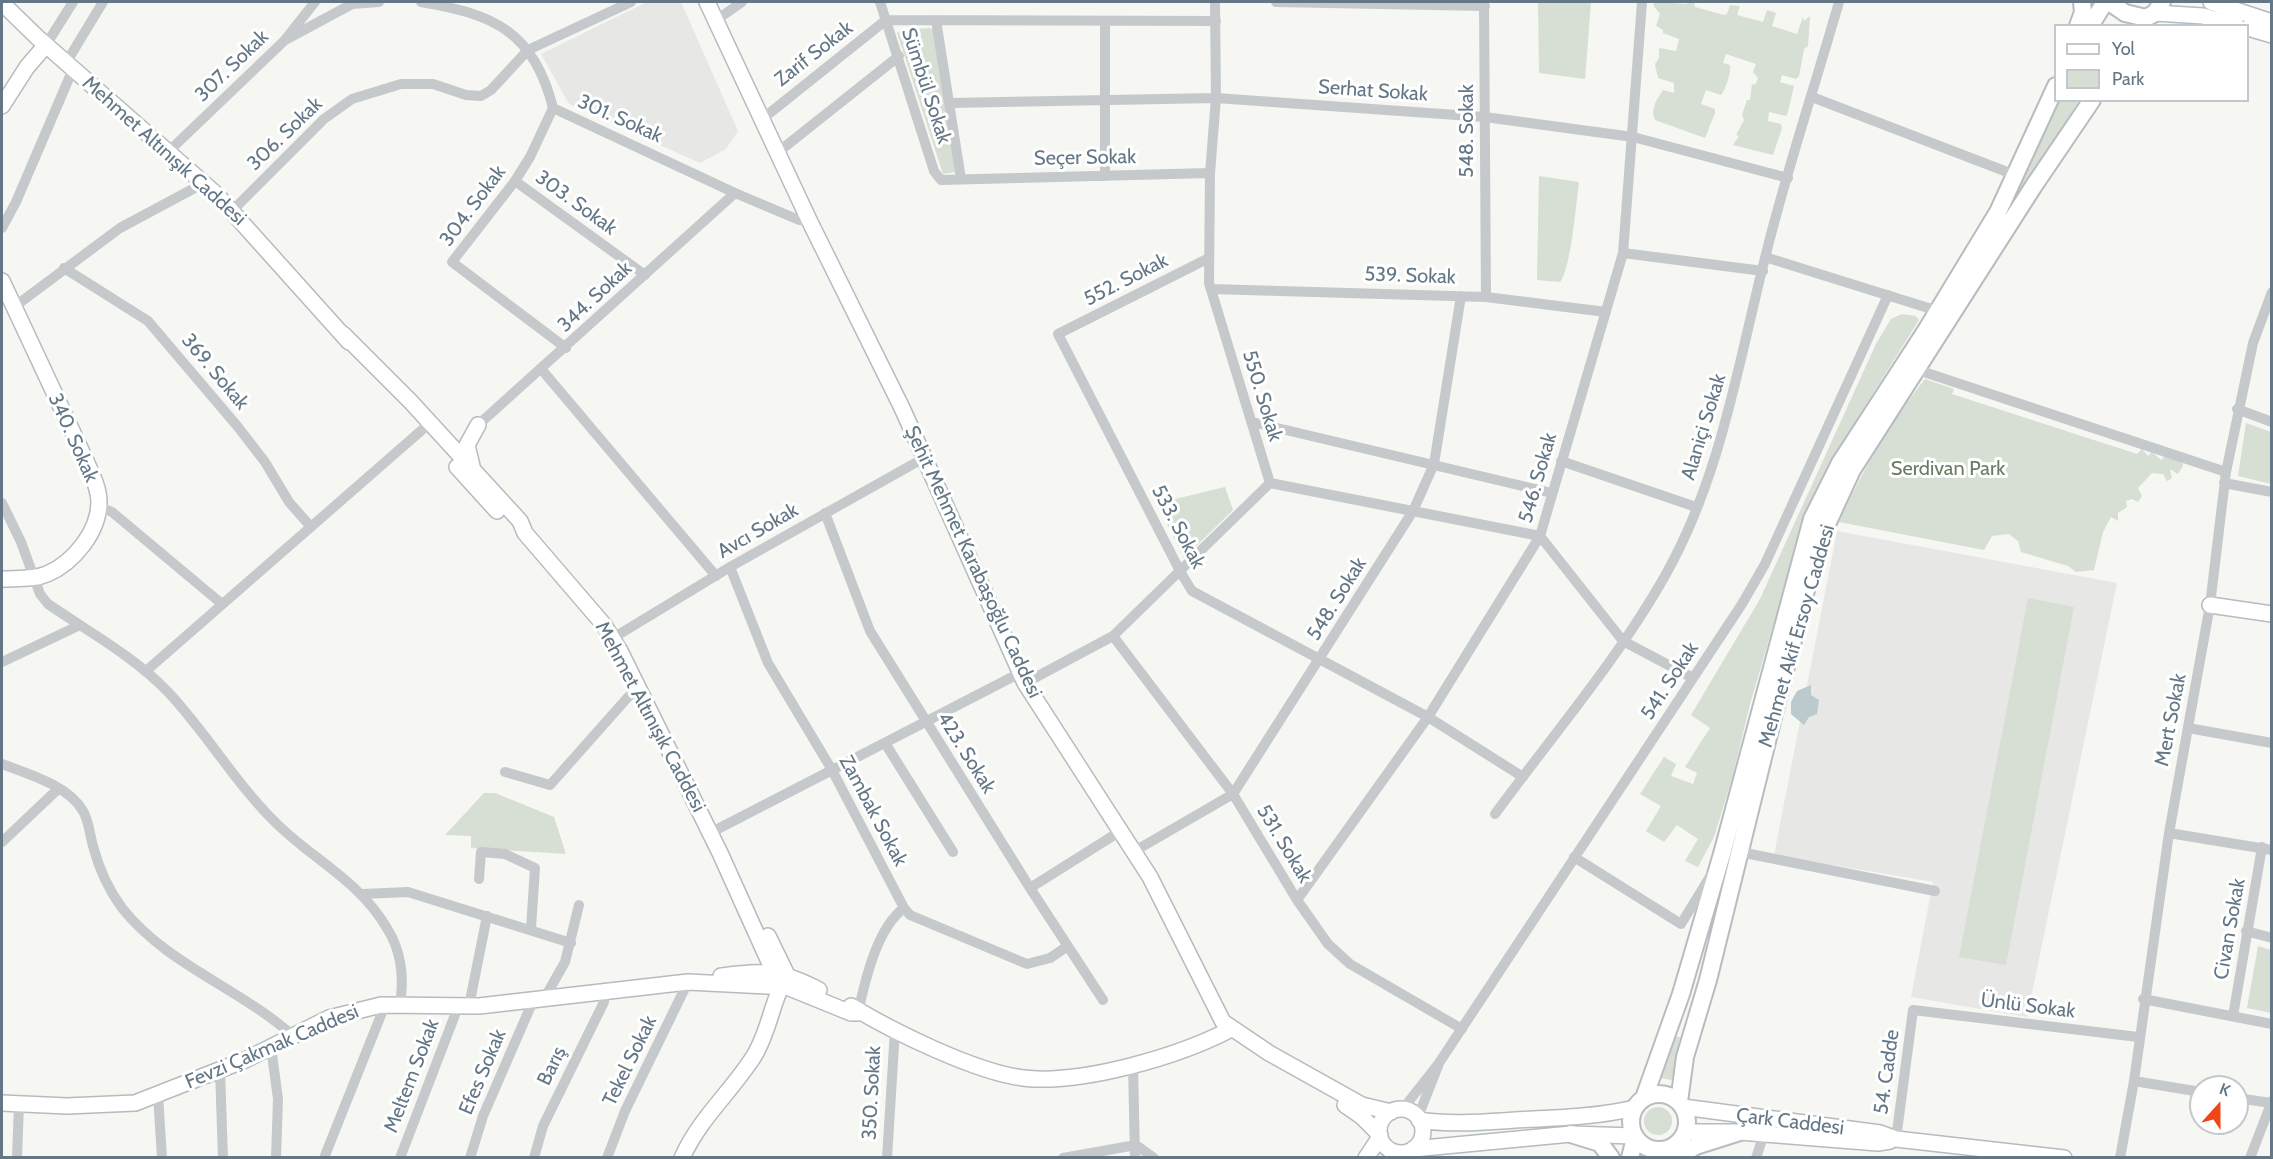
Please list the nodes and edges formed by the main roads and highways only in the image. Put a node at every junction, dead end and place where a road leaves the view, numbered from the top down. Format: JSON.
{"nodes":[{"id":1,"x":707,"y":2,"type":"edge"},
{"id":2,"x":2082,"y":2,"type":"edge"},
{"id":3,"x":2107,"y":2,"type":"edge"},
{"id":4,"x":2,"y":3,"type":"edge"},
{"id":5,"x":2216,"y":3,"type":"edge"},
{"id":6,"x":2151,"y":15,"type":"edge"},
{"id":7,"x":2271,"y":21,"type":"edge"},
{"id":8,"x":2079,"y":24,"type":"edge"},
{"id":9,"x":2091,"y":24,"type":"edge"},
{"id":10,"x":2230,"y":24,"type":"edge"},
{"id":11,"x":2249,"y":29,"type":"edge"},
{"id":12,"x":2271,"y":35,"type":"edge"},
{"id":13,"x":46,"y":45,"type":"junction"},
{"id":14,"x":2054,"y":88,"type":"edge"},
{"id":15,"x":2091,"y":102,"type":"edge"},
{"id":16,"x":2,"y":106,"type":"edge"},
{"id":17,"x":2,"y":281,"type":"edge"},
{"id":18,"x":343,"y":334,"type":"junction"},
{"id":19,"x":449,"y":451,"type":"junction"},
{"id":20,"x":489,"y":487,"type":"junction"},
{"id":21,"x":525,"y":533,"type":"junction"},
{"id":22,"x":2,"y":579,"type":"edge"},
{"id":23,"x":2210,"y":605,"type":"road end"},
{"id":24,"x":2271,"y":614,"type":"edge"},
{"id":25,"x":780,"y":978,"type":"junction"},
{"id":26,"x":1231,"y":1029,"type":"junction"},
{"id":27,"x":1304,"y":1074,"type":"junction"},
{"id":28,"x":2,"y":1103,"type":"edge"},
{"id":29,"x":1639,"y":1103,"type":"junction"},
{"id":30,"x":1681,"y":1105,"type":"junction"},
{"id":31,"x":1396,"y":1111,"type":"junction"},
{"id":32,"x":1419,"y":1119,"type":"junction"},
{"id":33,"x":1686,"y":1132,"type":"junction"},
{"id":34,"x":1740,"y":1132,"type":"junction"},
{"id":35,"x":1571,"y":1134,"type":"junction"},
{"id":36,"x":1380,"y":1136,"type":"junction"},
{"id":37,"x":1635,"y":1137,"type":"junction"},
{"id":38,"x":1896,"y":1139,"type":"junction"},
{"id":39,"x":1408,"y":1153,"type":"edge"},
{"id":40,"x":1669,"y":1155,"type":"edge"},
{"id":41,"x":682,"y":1158,"type":"edge"},
{"id":42,"x":1366,"y":1158,"type":"edge"},
{"id":43,"x":1611,"y":1158,"type":"edge"},
{"id":44,"x":1630,"y":1158,"type":"edge"},
{"id":45,"x":2064,"y":1158,"type":"edge"}],
"edges":[{"from":1,"to":26,"type":"main road","name":"Şehit Mehmet Karabaşoğlu Caddesi"},
{"from":2,"to":8,"type":"main road"},
{"from":3,"to":6,"type":"main road"},
{"from":3,"to":9,"type":"main road"},
{"from":4,"to":13,"type":"main road","name":"Mehmet Altınışık Caddesi"},
{"from":5,"to":7,"type":"main road"},
{"from":6,"to":10,"type":"main road"},
{"from":11,"to":12,"type":"main road"},
{"from":13,"to":16,"type":"main road"},
{"from":13,"to":18,"type":"main road","name":"Mehmet Altınışık Caddesi"},
{"from":14,"to":29,"type":"main road","name":"Mehmet Akif Ersoy Caddesi"},
{"from":15,"to":30,"type":"main road","name":"Mehmet Akif Ersoy Caddesi"},
{"from":17,"to":22,"type":"main road","name":"340. Sokak"},
{"from":18,"to":19,"type":"main road","name":"Mehmet Altınışık Caddesi"},
{"from":18,"to":19,"type":"main road","name":"Mehmet Altınışık Caddesi"},
{"from":19,"to":20,"type":"main road","name":"Mehmet Altınışık Caddesi"},
{"from":19,"to":20,"type":"main road"},
{"from":19,"to":21,"type":"main road","name":"Mehmet Altınışık Caddesi"},
{"from":20,"to":21,"type":"main road","name":"Mehmet Altınışık Caddesi"},
{"from":21,"to":25,"type":"main road","name":"Mehmet Altınışık Caddesi"},
{"from":23,"to":24,"type":"main road"},
{"from":25,"to":26,"type":"main road","name":"Fevzi Çakmak Caddesi"},
{"from":25,"to":28,"type":"main road","name":"Fevzi Çakmak Caddesi"},
{"from":25,"to":41,"type":"main road"},
{"from":26,"to":27,"type":"main road","name":"Şehit Mehmet Karabaşoğlu Caddesi"},
{"from":27,"to":31,"type":"main road","name":"Şehit Mehmet Karabaşoğlu Caddesi"},
{"from":27,"to":36,"type":"main road","name":"Şehit Mehmet Karabaşoğlu Caddesi"},
{"from":29,"to":30,"type":"main road"},
{"from":29,"to":32,"type":"main road"},
{"from":29,"to":37,"type":"main road"},
{"from":30,"to":33,"type":"main road"},
{"from":30,"to":38,"type":"main road","name":"Çark Caddesi"},
{"from":31,"to":32,"type":"main road"},
{"from":31,"to":36,"type":"main road"},
{"from":32,"to":39,"type":"main road"},
{"from":33,"to":34,"type":"main road","name":"Çark Caddesi"},
{"from":33,"to":40,"type":"main road"},
{"from":34,"to":38,"type":"main road","name":"Çark Caddesi"},
{"from":34,"to":40,"type":"main road"},
{"from":35,"to":37,"type":"main road"},
{"from":35,"to":39,"type":"main road"},
{"from":35,"to":43,"type":"main road"},
{"from":36,"to":39,"type":"main road"},
{"from":36,"to":42,"type":"main road"},
{"from":37,"to":40,"type":"main road"},
{"from":37,"to":44,"type":"main road"},
{"from":38,"to":45,"type":"main road","name":"Çark Caddesi"}]}
